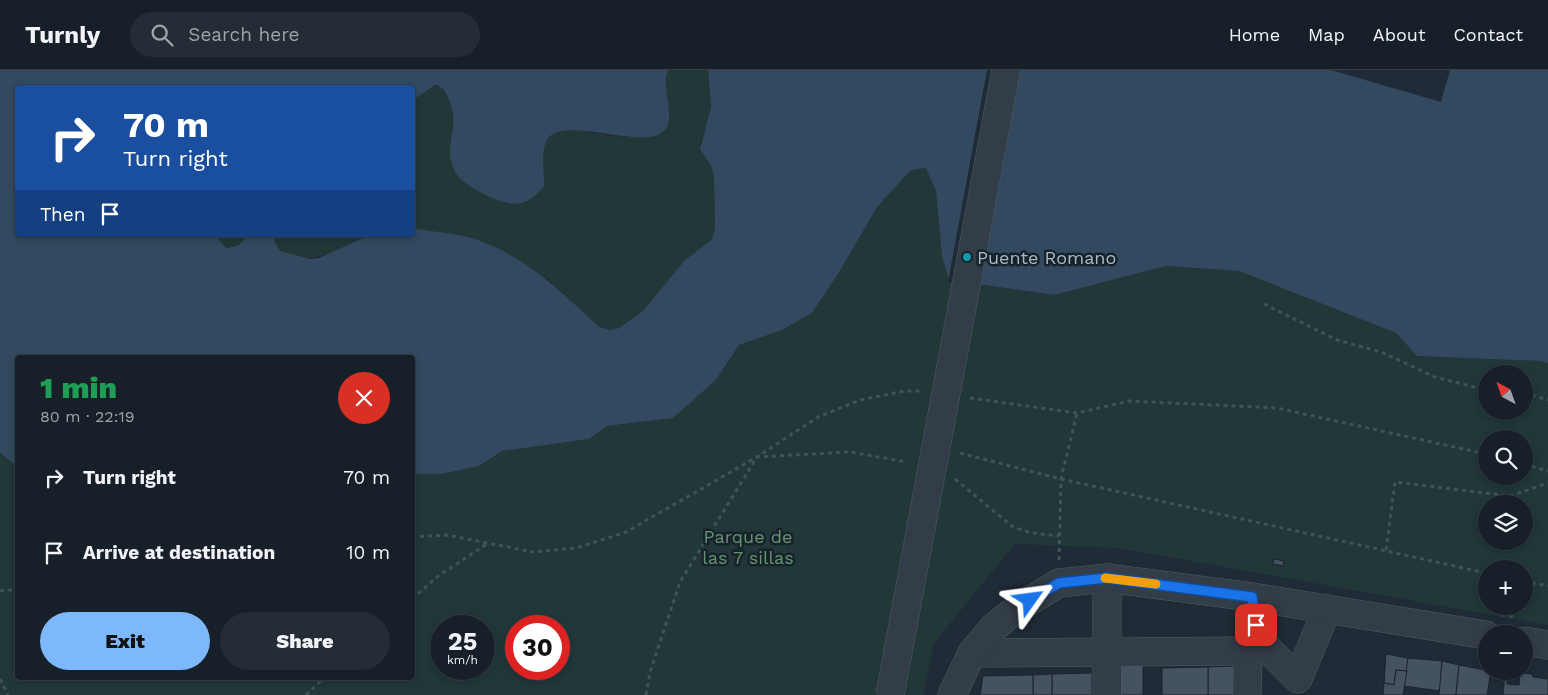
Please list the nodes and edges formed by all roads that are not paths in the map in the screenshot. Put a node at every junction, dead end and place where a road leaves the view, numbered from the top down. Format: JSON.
{"nodes":[{"id":1,"x":1006,"y":70,"type":"edge"},
{"id":2,"x":1107,"y":578,"type":"junction"},
{"id":3,"x":1252,"y":597,"type":"junction"},
{"id":4,"x":1328,"y":609,"type":"junction"},
{"id":5,"x":1478,"y":634,"type":"edge"},
{"id":6,"x":1533,"y":642,"type":"edge"},
{"id":7,"x":1253,"y":645,"type":"junction"},
{"id":8,"x":1548,"y":645,"type":"edge"},
{"id":9,"x":972,"y":653,"type":"junction"},
{"id":10,"x":1107,"y":653,"type":"junction"},
{"id":11,"x":1305,"y":687,"type":"edge"},
{"id":12,"x":890,"y":695,"type":"edge"},
{"id":13,"x":952,"y":695,"type":"edge"},
{"id":14,"x":1107,"y":695,"type":"edge"},
{"id":15,"x":1247,"y":695,"type":"edge"}],
"edges":[{"from":1,"to":12,"type":"street","bridge":true},
{"from":2,"to":3,"type":"street"},
{"from":2,"to":9,"type":"street"},
{"from":2,"to":10,"type":"street"},
{"from":3,"to":4,"type":"street"},
{"from":3,"to":7,"type":"street"},
{"from":4,"to":5,"type":"street"},
{"from":4,"to":11,"type":"street"},
{"from":6,"to":8,"type":"street"},
{"from":7,"to":10,"type":"street"},
{"from":7,"to":11,"type":"street"},
{"from":7,"to":15,"type":"street"},
{"from":9,"to":10,"type":"street"},
{"from":9,"to":13,"type":"street"},
{"from":10,"to":14,"type":"street"}]}
